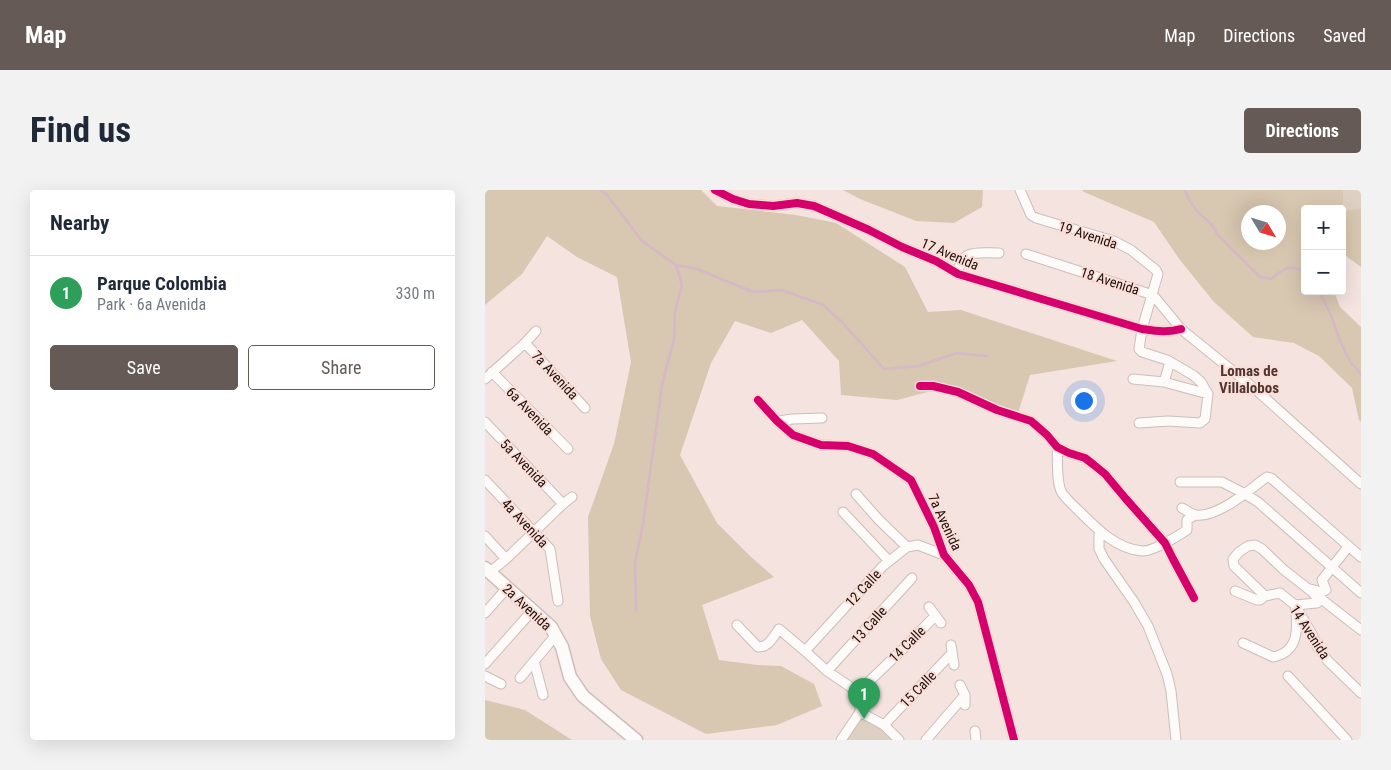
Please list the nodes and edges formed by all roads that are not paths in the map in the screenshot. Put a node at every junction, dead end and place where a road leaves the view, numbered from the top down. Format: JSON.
{"nodes":[{"id":1,"x":715,"y":190,"type":"edge"},
{"id":2,"x":1020,"y":190,"type":"edge"},
{"id":3,"x":999,"y":253,"type":"dead end"},
{"id":4,"x":1026,"y":254,"type":"dead end"},
{"id":5,"x":958,"y":274,"type":"junction"},
{"id":6,"x":1153,"y":295,"type":"junction"},
{"id":7,"x":1142,"y":329,"type":"junction"},
{"id":8,"x":1181,"y":329,"type":"junction"},
{"id":9,"x":536,"y":331,"type":"dead end"},
{"id":10,"x":525,"y":343,"type":"junction"},
{"id":11,"x":1170,"y":362,"type":"junction"},
{"id":12,"x":492,"y":372,"type":"junction"},
{"id":13,"x":485,"y":379,"type":"edge"},
{"id":14,"x":1133,"y":379,"type":"dead end"},
{"id":15,"x":1164,"y":382,"type":"junction"},
{"id":16,"x":920,"y":386,"type":"dead end"},
{"id":17,"x":1208,"y":394,"type":"junction"},
{"id":18,"x":758,"y":400,"type":"dead end"},
{"id":19,"x":585,"y":408,"type":"dead end"},
{"id":20,"x":822,"y":418,"type":"dead end"},
{"id":21,"x":777,"y":421,"type":"junction"},
{"id":22,"x":485,"y":422,"type":"edge"},
{"id":23,"x":1139,"y":423,"type":"dead end"},
{"id":24,"x":1057,"y":447,"type":"junction"},
{"id":25,"x":568,"y":449,"type":"dead end"},
{"id":26,"x":485,"y":480,"type":"edge"},
{"id":27,"x":1180,"y":482,"type":"dead end"},
{"id":28,"x":1361,"y":484,"type":"edge"},
{"id":29,"x":856,"y":494,"type":"dead end"},
{"id":30,"x":1245,"y":494,"type":"junction"},
{"id":31,"x":572,"y":497,"type":"dead end"},
{"id":32,"x":563,"y":504,"type":"junction"},
{"id":33,"x":1182,"y":508,"type":"dead end"},
{"id":34,"x":843,"y":512,"type":"dead end"},
{"id":35,"x":1195,"y":515,"type":"junction"},
{"id":36,"x":1099,"y":531,"type":"junction"},
{"id":37,"x":534,"y":532,"type":"junction"},
{"id":38,"x":485,"y":536,"type":"edge"},
{"id":39,"x":1165,"y":543,"type":"junction"},
{"id":40,"x":907,"y":547,"type":"junction"},
{"id":41,"x":1349,"y":547,"type":"junction"},
{"id":42,"x":944,"y":555,"type":"junction"},
{"id":43,"x":1361,"y":557,"type":"edge"},
{"id":44,"x":506,"y":558,"type":"junction"},
{"id":45,"x":889,"y":561,"type":"junction"},
{"id":46,"x":1332,"y":567,"type":"junction"},
{"id":47,"x":487,"y":570,"type":"edge"},
{"id":48,"x":912,"y":578,"type":"dead end"},
{"id":49,"x":507,"y":588,"type":"junction"},
{"id":50,"x":1310,"y":590,"type":"junction"},
{"id":51,"x":1235,"y":591,"type":"dead end"},
{"id":52,"x":1361,"y":593,"type":"edge"},
{"id":53,"x":1265,"y":596,"type":"junction"},
{"id":54,"x":1195,"y":598,"type":"dead end"},
{"id":55,"x":558,"y":601,"type":"dead end"},
{"id":56,"x":1295,"y":605,"type":"junction"},
{"id":57,"x":929,"y":607,"type":"dead end"},
{"id":58,"x":532,"y":611,"type":"junction"},
{"id":59,"x":485,"y":613,"type":"edge"},
{"id":60,"x":935,"y":616,"type":"junction"},
{"id":61,"x":941,"y":624,"type":"dead end"},
{"id":62,"x":737,"y":625,"type":"dead end"},
{"id":63,"x":1361,"y":630,"type":"edge"},
{"id":64,"x":556,"y":635,"type":"junction"},
{"id":65,"x":1243,"y":643,"type":"dead end"},
{"id":66,"x":805,"y":651,"type":"junction"},
{"id":67,"x":534,"y":661,"type":"junction"},
{"id":68,"x":485,"y":664,"type":"edge"},
{"id":69,"x":954,"y":665,"type":"dead end"},
{"id":70,"x":827,"y":671,"type":"junction"},
{"id":71,"x":485,"y":676,"type":"edge"},
{"id":72,"x":1288,"y":676,"type":"dead end"},
{"id":73,"x":520,"y":678,"type":"dead end"},
{"id":74,"x":501,"y":684,"type":"dead end"},
{"id":75,"x":960,"y":685,"type":"dead end"},
{"id":76,"x":858,"y":692,"type":"junction"},
{"id":77,"x":1361,"y":692,"type":"edge"},
{"id":78,"x":965,"y":694,"type":"junction"},
{"id":79,"x":543,"y":695,"type":"dead end"},
{"id":80,"x":965,"y":705,"type":"dead end"},
{"id":81,"x":860,"y":708,"type":"junction"},
{"id":82,"x":884,"y":725,"type":"junction"},
{"id":83,"x":637,"y":740,"type":"edge"},
{"id":84,"x":841,"y":740,"type":"edge"},
{"id":85,"x":899,"y":740,"type":"edge"},
{"id":86,"x":926,"y":740,"type":"edge"},
{"id":87,"x":1014,"y":740,"type":"edge"},
{"id":88,"x":1176,"y":740,"type":"edge"},
{"id":89,"x":1347,"y":740,"type":"edge"}],
"edges":[{"from":1,"to":5,"type":"street","name":"17 Avenida"},
{"from":2,"to":6,"type":"street","name":"19 Avenida"},
{"from":3,"to":5,"type":"street"},
{"from":4,"to":6,"type":"street","name":"18 Avenida"},
{"from":5,"to":7,"type":"street","name":"17 Avenida"},
{"from":6,"to":7,"type":"street"},
{"from":6,"to":8,"type":"street","name":"18 Avenida"},
{"from":7,"to":8,"type":"street","name":"17 Avenida"},
{"from":7,"to":11,"type":"street"},
{"from":8,"to":28,"type":"street","name":"18 Avenida"},
{"from":9,"to":10,"type":"street"},
{"from":10,"to":12,"type":"street"},
{"from":10,"to":19,"type":"street","name":"7a Avenida"},
{"from":11,"to":15,"type":"street"},
{"from":11,"to":17,"type":"street"},
{"from":12,"to":13,"type":"street"},
{"from":12,"to":25,"type":"street","name":"6a Avenida"},
{"from":14,"to":15,"type":"street"},
{"from":15,"to":17,"type":"street"},
{"from":16,"to":24,"type":"street"},
{"from":17,"to":23,"type":"street"},
{"from":18,"to":21,"type":"street","name":"7a Avenida"},
{"from":20,"to":21,"type":"street"},
{"from":21,"to":42,"type":"street","name":"7a Avenida"},
{"from":22,"to":32,"type":"street","name":"5a Avenida"},
{"from":24,"to":36,"type":"street"},
{"from":24,"to":39,"type":"street"},
{"from":26,"to":37,"type":"street","name":"4a Avenida"},
{"from":27,"to":30,"type":"street"},
{"from":29,"to":40,"type":"street"},
{"from":30,"to":35,"type":"street"},
{"from":30,"to":41,"type":"street"},
{"from":30,"to":46,"type":"street"},
{"from":31,"to":32,"type":"street"},
{"from":32,"to":37,"type":"street"},
{"from":33,"to":35,"type":"street"},
{"from":34,"to":45,"type":"street"},
{"from":35,"to":39,"type":"street"},
{"from":36,"to":39,"type":"street"},
{"from":36,"to":88,"type":"street"},
{"from":37,"to":44,"type":"street"},
{"from":37,"to":55,"type":"street","name":"4a Avenida"},
{"from":38,"to":44,"type":"street"},
{"from":39,"to":54,"type":"street"},
{"from":40,"to":42,"type":"street"},
{"from":40,"to":45,"type":"street","name":"12 Calle"},
{"from":41,"to":43,"type":"street"},
{"from":41,"to":46,"type":"street"},
{"from":42,"to":87,"type":"street","name":"7a Avenida"},
{"from":44,"to":47,"type":"street"},
{"from":45,"to":66,"type":"street","name":"12 Calle"},
{"from":46,"to":50,"type":"street"},
{"from":46,"to":52,"type":"street"},
{"from":47,"to":49,"type":"main road","name":"2a Avenida"},
{"from":48,"to":70,"type":"street","name":"13 Calle"},
{"from":49,"to":58,"type":"main road","name":"2a Avenida"},
{"from":49,"to":59,"type":"street"},
{"from":50,"to":53,"type":"street"},
{"from":50,"to":56,"type":"street"},
{"from":50,"to":63,"type":"street"},
{"from":51,"to":53,"type":"street"},
{"from":53,"to":56,"type":"street","name":"14 Avenida"},
{"from":56,"to":65,"type":"street"},
{"from":56,"to":77,"type":"street","name":"14 Avenida"},
{"from":57,"to":60,"type":"street"},
{"from":58,"to":64,"type":"main road","name":"2a Avenida"},
{"from":58,"to":68,"type":"street"},
{"from":60,"to":61,"type":"street"},
{"from":60,"to":76,"type":"street","name":"14 Calle"},
{"from":62,"to":66,"type":"street"},
{"from":64,"to":67,"type":"street"},
{"from":64,"to":83,"type":"main road","name":"2a Avenida"},
{"from":66,"to":70,"type":"street"},
{"from":67,"to":73,"type":"street"},
{"from":67,"to":79,"type":"street"},
{"from":69,"to":82,"type":"street","name":"15 Calle"},
{"from":70,"to":76,"type":"street"},
{"from":71,"to":74,"type":"street"},
{"from":72,"to":89,"type":"street"},
{"from":75,"to":78,"type":"street"},
{"from":76,"to":81,"type":"street"},
{"from":78,"to":80,"type":"street"},
{"from":78,"to":86,"type":"street"},
{"from":81,"to":82,"type":"street"},
{"from":81,"to":84,"type":"street"},
{"from":82,"to":85,"type":"street"}]}
